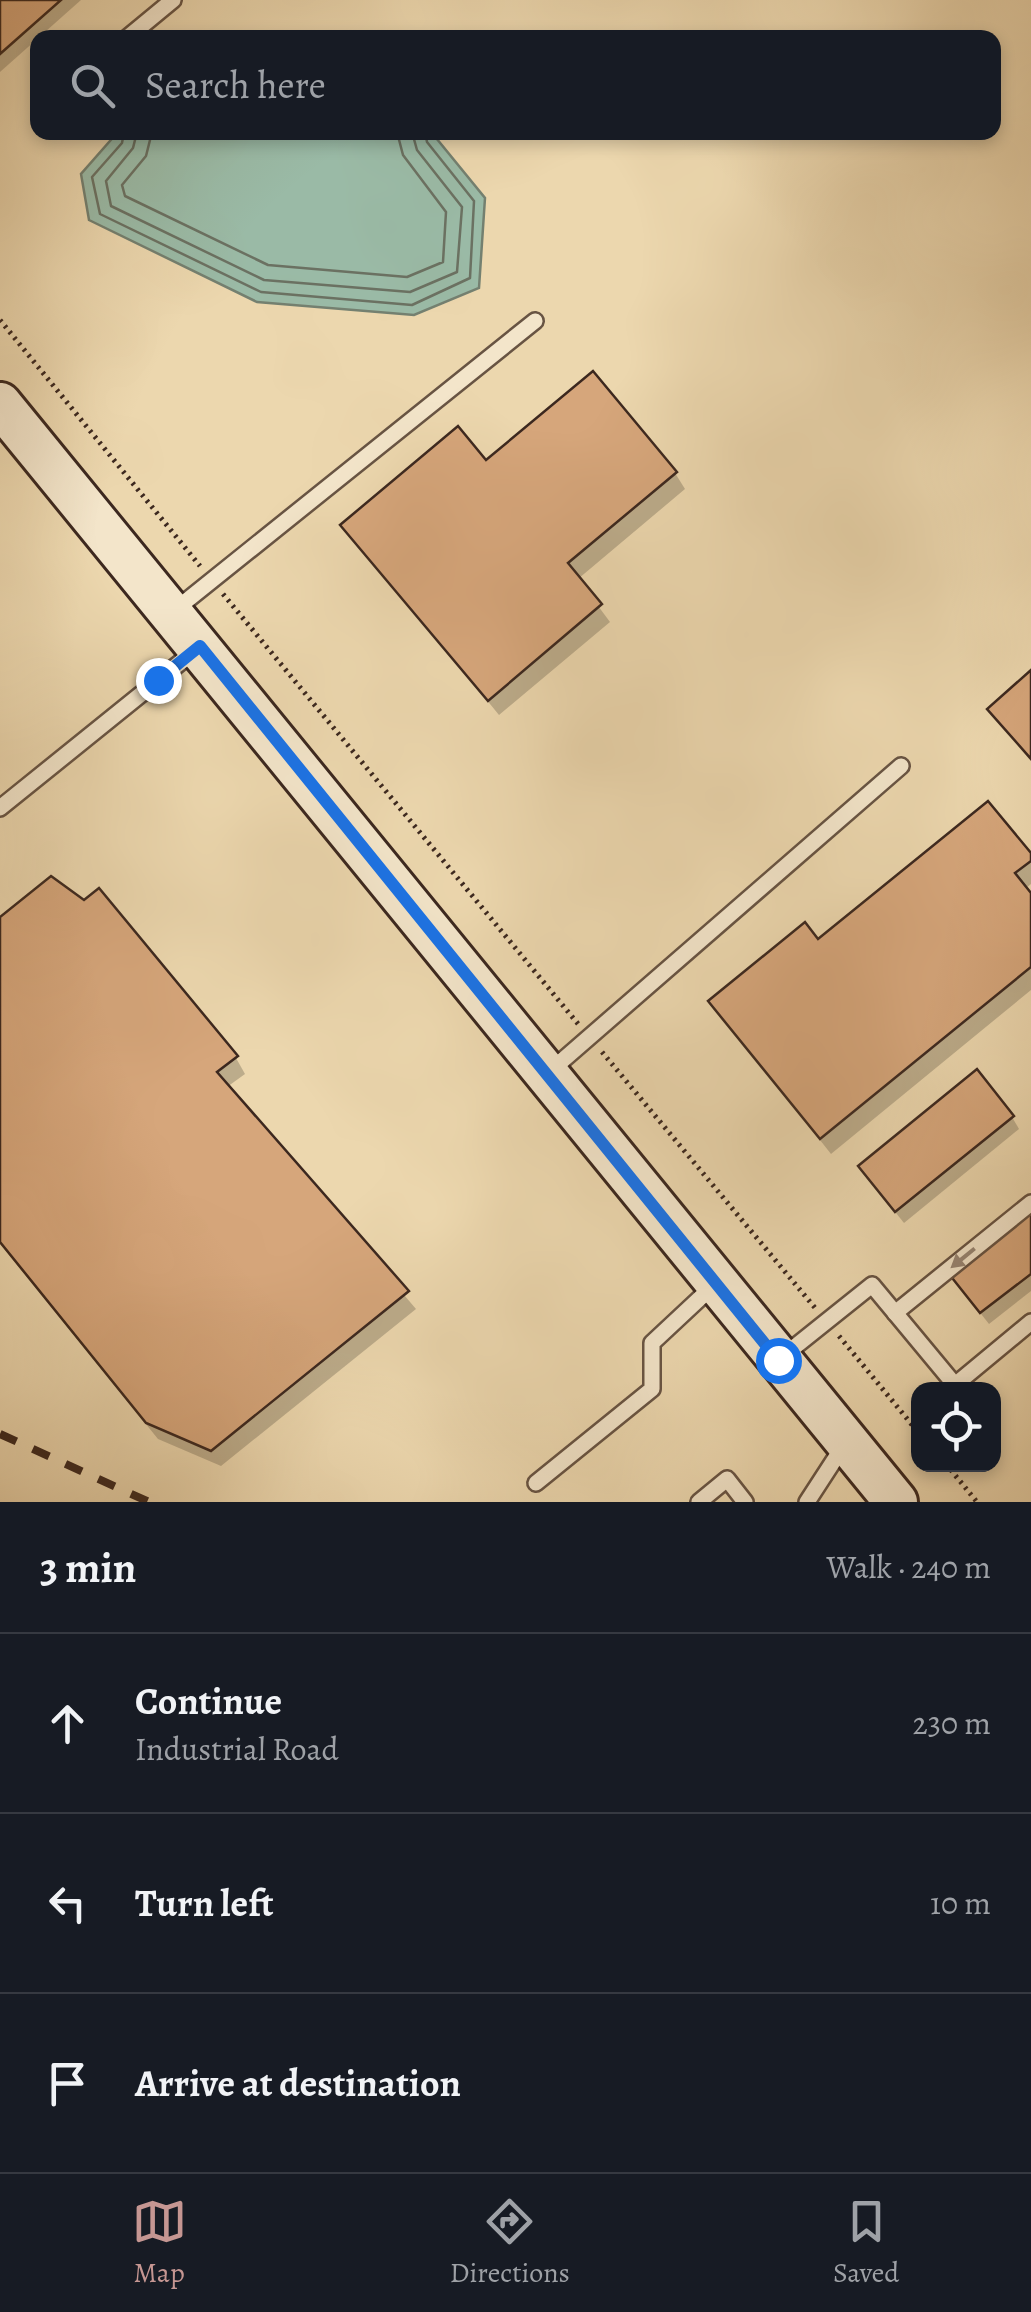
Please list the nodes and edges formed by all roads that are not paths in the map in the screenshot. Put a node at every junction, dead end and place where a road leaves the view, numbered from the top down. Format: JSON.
{"nodes":[{"id":1,"x":173,"y":0,"type":"edge"},
{"id":2,"x":137,"y":30,"type":"edge"},
{"id":3,"x":535,"y":320,"type":"dead end"},
{"id":4,"x":0,"y":404,"type":"edge"},
{"id":5,"x":172,"y":613,"type":"junction"},
{"id":6,"x":200,"y":646,"type":"junction"},
{"id":7,"x":902,"y":766,"type":"dead end"},
{"id":8,"x":0,"y":808,"type":"edge"},
{"id":9,"x":548,"y":1073,"type":"junction"},
{"id":10,"x":1031,"y":1203,"type":"edge"},
{"id":11,"x":716,"y":1283,"type":"junction"},
{"id":12,"x":895,"y":1313,"type":"junction"},
{"id":13,"x":1031,"y":1322,"type":"edge"},
{"id":14,"x":778,"y":1360,"type":"junction"},
{"id":15,"x":846,"y":1442,"type":"junction"},
{"id":16,"x":536,"y":1482,"type":"dead end"},
{"id":17,"x":887,"y":1497,"type":"edge"},
{"id":18,"x":700,"y":1502,"type":"edge"},
{"id":19,"x":745,"y":1502,"type":"edge"},
{"id":20,"x":807,"y":1502,"type":"edge"}],
"edges":[{"from":1,"to":2,"type":"lane"},
{"from":3,"to":5,"type":"lane"},
{"from":4,"to":5,"type":"main road"},
{"from":5,"to":6,"type":"main road"},
{"from":6,"to":8,"type":"lane"},
{"from":6,"to":9,"type":"main road"},
{"from":7,"to":9,"type":"lane"},
{"from":9,"to":11,"type":"main road"},
{"from":10,"to":12,"type":"lane","one_way":true},
{"from":11,"to":14,"type":"main road"},
{"from":11,"to":16,"type":"lane"},
{"from":12,"to":13,"type":"lane"},
{"from":12,"to":14,"type":"lane"},
{"from":14,"to":15,"type":"main road"},
{"from":15,"to":17,"type":"main road"},
{"from":15,"to":20,"type":"lane"},
{"from":18,"to":19,"type":"lane"}]}
